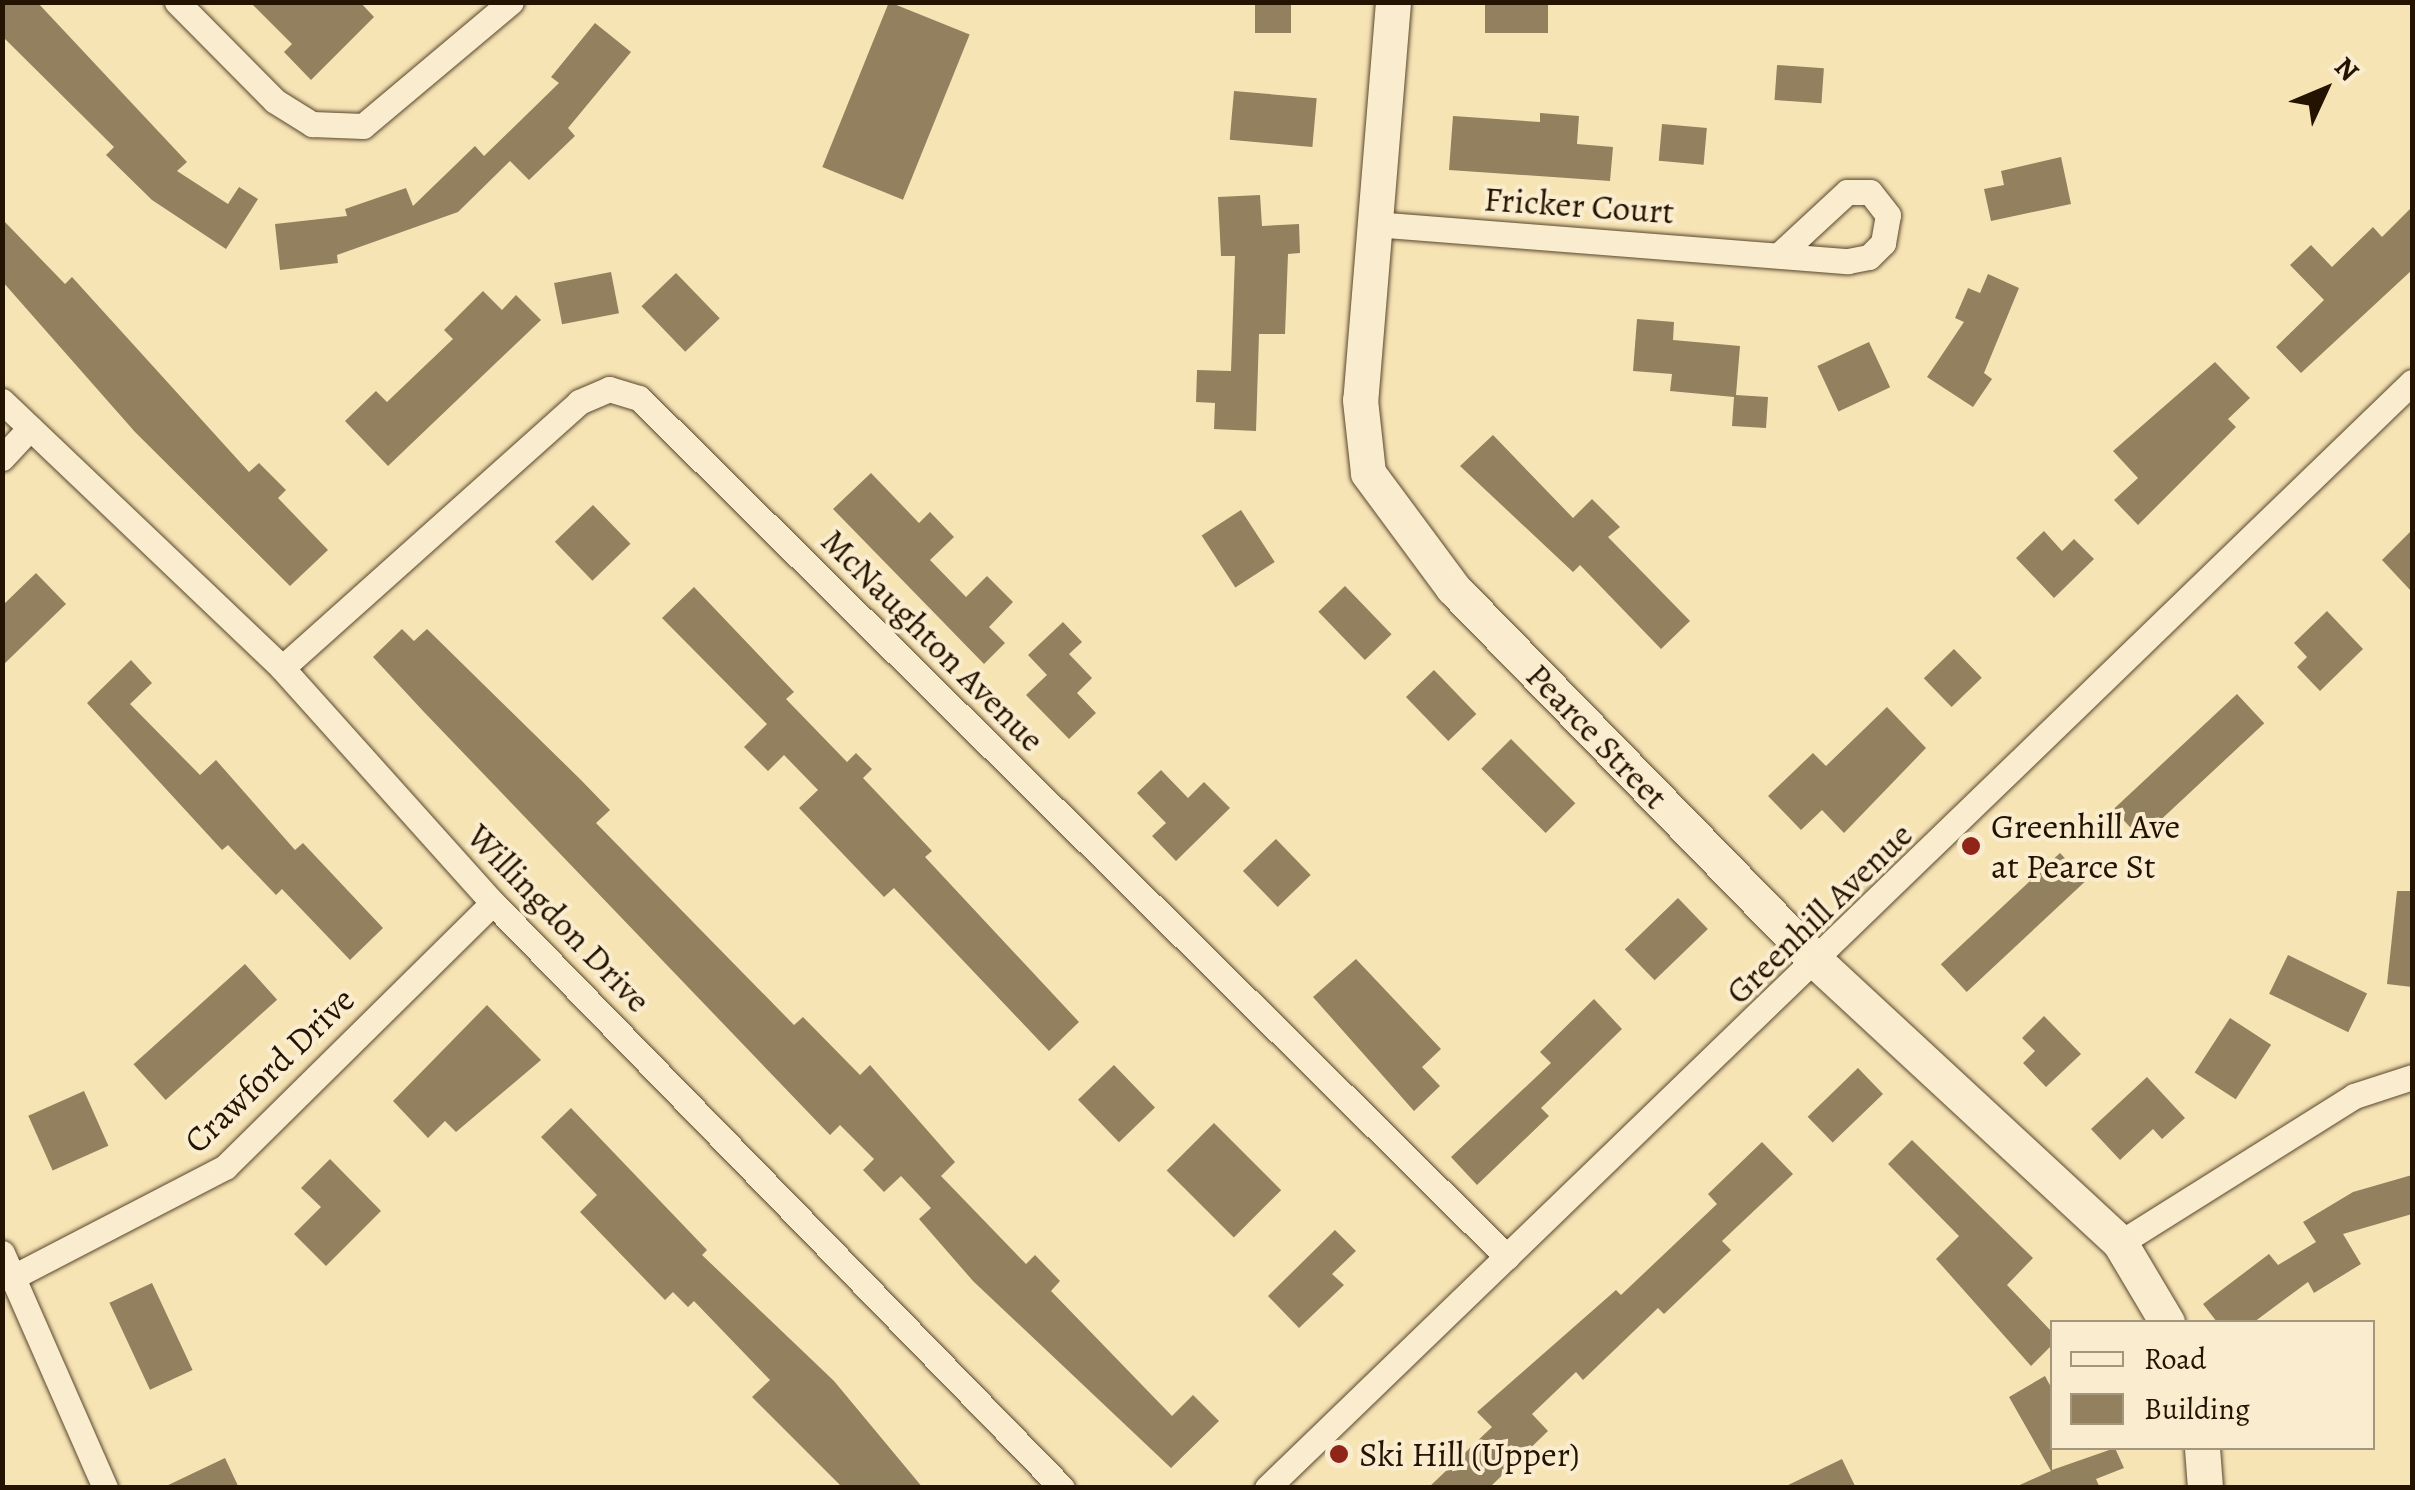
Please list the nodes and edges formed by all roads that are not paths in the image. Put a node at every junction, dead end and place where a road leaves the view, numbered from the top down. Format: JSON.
{"nodes":[{"id":1,"x":177,"y":2,"type":"edge"},
{"id":2,"x":511,"y":2,"type":"edge"},
{"id":3,"x":1393,"y":2,"type":"edge"},
{"id":4,"x":1374,"y":224,"type":"junction"},
{"id":5,"x":1779,"y":255,"type":"dead end"},
{"id":6,"x":2412,"y":382,"type":"edge"},
{"id":7,"x":2,"y":401,"type":"edge"},
{"id":8,"x":30,"y":428,"type":"junction"},
{"id":9,"x":2,"y":458,"type":"edge"},
{"id":10,"x":282,"y":668,"type":"junction"},
{"id":11,"x":493,"y":903,"type":"junction"},
{"id":12,"x":1818,"y":964,"type":"junction"},
{"id":13,"x":2412,"y":1077,"type":"edge"},
{"id":14,"x":2120,"y":1243,"type":"junction"},
{"id":15,"x":1508,"y":1257,"type":"junction"},
{"id":16,"x":8,"y":1265,"type":"edge"},
{"id":17,"x":2166,"y":1320,"type":"edge"},
{"id":18,"x":2202,"y":1450,"type":"edge"},
{"id":19,"x":105,"y":1488,"type":"edge"},
{"id":20,"x":1062,"y":1488,"type":"edge"},
{"id":21,"x":1267,"y":1488,"type":"edge"},
{"id":22,"x":2205,"y":1488,"type":"edge"}],
"edges":[{"from":1,"to":2,"type":"street"},
{"from":3,"to":4,"type":"street","name":"Pearce Street"},
{"from":4,"to":5,"type":"street","name":"Fricker Court"},
{"from":4,"to":12,"type":"street","name":"Pearce Street"},
{"from":6,"to":12,"type":"street","name":"Greenhill Avenue"},
{"from":7,"to":8,"type":"street","name":"Willingdon Drive"},
{"from":8,"to":9,"type":"street"},
{"from":8,"to":10,"type":"street","name":"Willingdon Drive"},
{"from":10,"to":11,"type":"street","name":"Willingdon Drive"},
{"from":10,"to":15,"type":"street","name":"McNaughton Avenue"},
{"from":11,"to":16,"type":"street","name":"Crawford Drive"},
{"from":11,"to":20,"type":"street","name":"Willingdon Drive"},
{"from":12,"to":14,"type":"street","name":"Pearce Street"},
{"from":12,"to":15,"type":"street","name":"Greenhill Avenue"},
{"from":13,"to":14,"type":"street"},
{"from":14,"to":17,"type":"street","name":"Pearce Street"},
{"from":15,"to":21,"type":"street","name":"Greenhill Avenue"},
{"from":16,"to":19,"type":"street"},
{"from":18,"to":22,"type":"street"}]}
